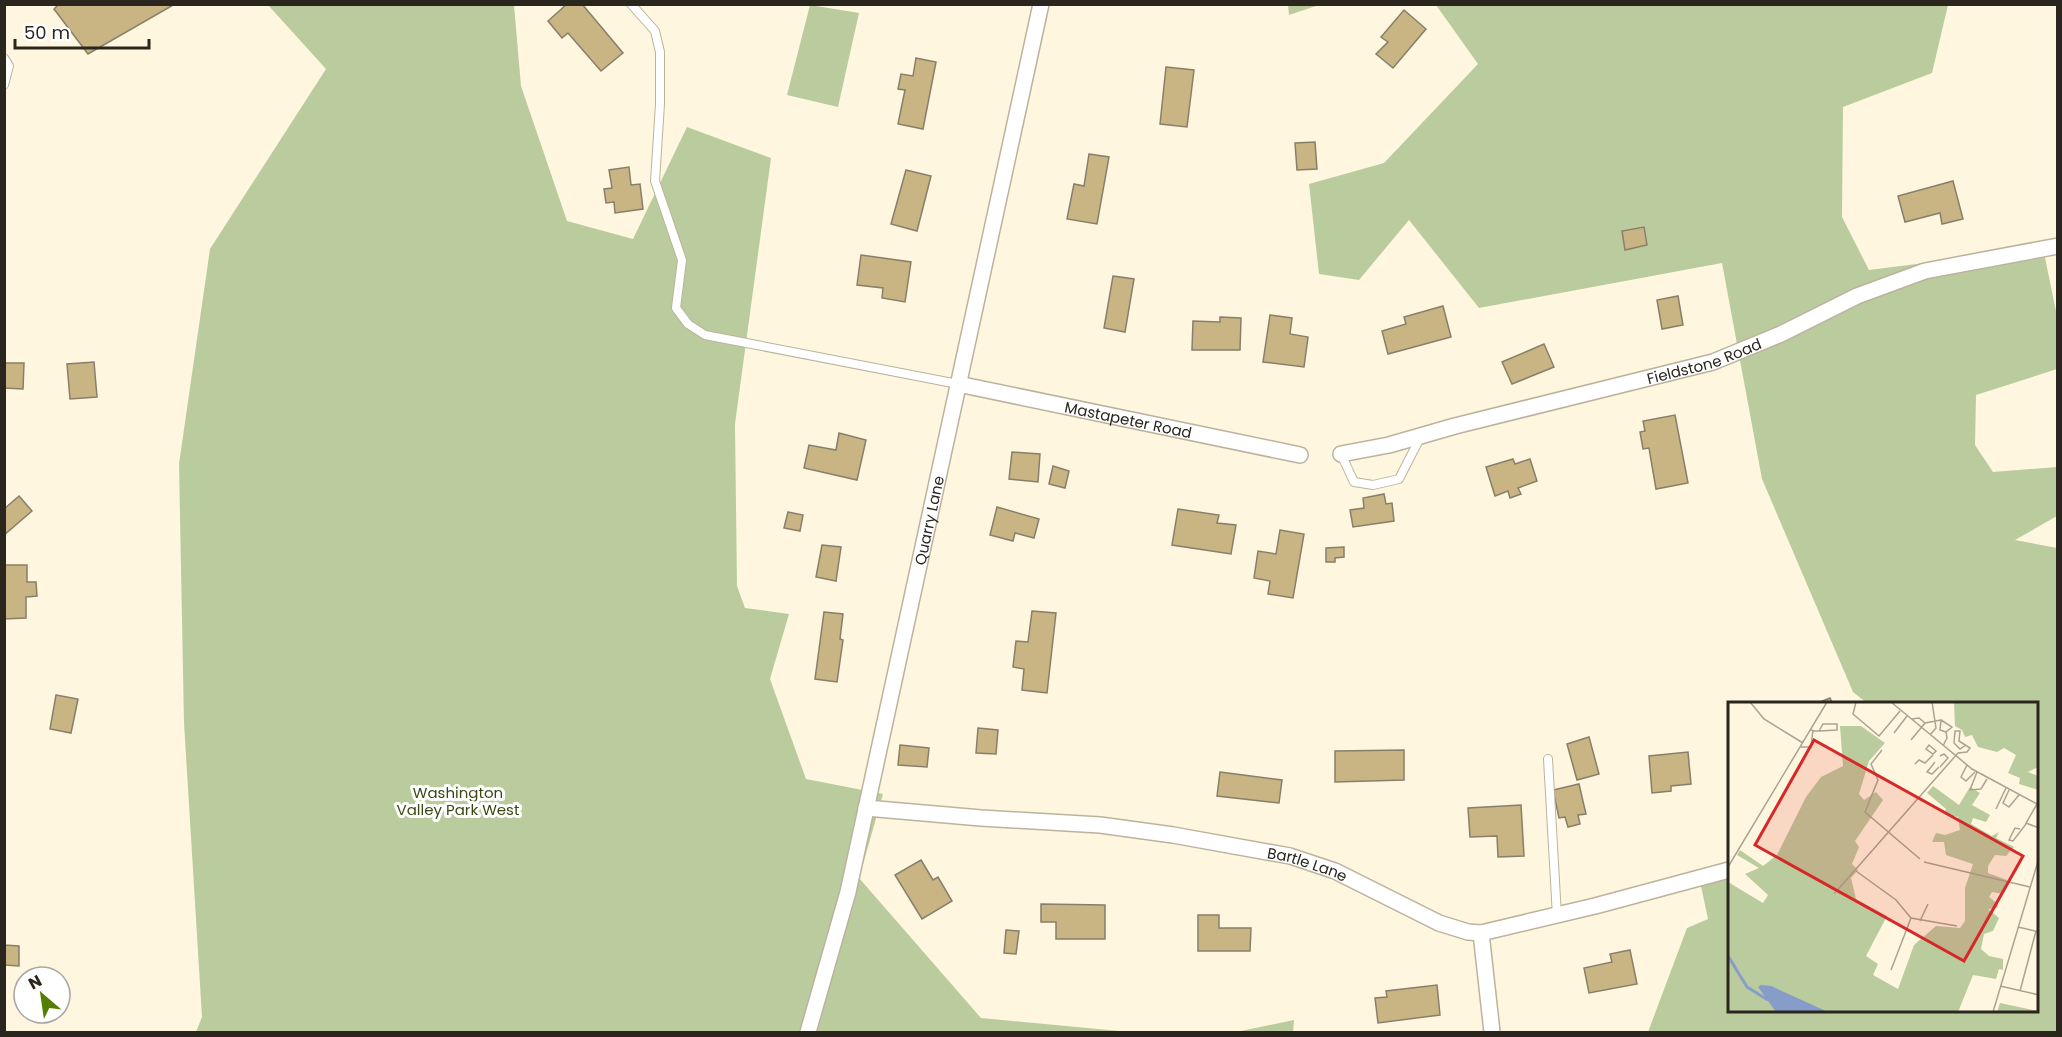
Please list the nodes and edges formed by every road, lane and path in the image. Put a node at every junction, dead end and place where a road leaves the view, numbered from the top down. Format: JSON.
{"nodes":[{"id":1,"x":632,"y":4,"type":"edge"},
{"id":2,"x":1041,"y":4,"type":"edge"},
{"id":3,"x":4,"y":58,"type":"edge"},
{"id":4,"x":4,"y":85,"type":"edge"},
{"id":5,"x":2058,"y":246,"type":"edge"},
{"id":6,"x":958,"y":384,"type":"junction"},
{"id":7,"x":1421,"y":435,"type":"junction"},
{"id":8,"x":1341,"y":454,"type":"joint"},
{"id":9,"x":1300,"y":455,"type":"dead end"},
{"id":10,"x":1548,"y":759,"type":"dead end"},
{"id":11,"x":866,"y":808,"type":"junction"},
{"id":12,"x":1728,"y":870,"type":"edge"},
{"id":13,"x":1557,"y":916,"type":"junction"},
{"id":14,"x":1480,"y":933,"type":"junction"},
{"id":15,"x":808,"y":1032,"type":"edge"},
{"id":16,"x":1492,"y":1032,"type":"edge"}],
"edges":[{"from":1,"to":6,"type":"lane"},
{"from":2,"to":6,"type":"street","name":"Quarry Lane"},
{"from":3,"to":4,"type":"lane"},
{"from":5,"to":7,"type":"street","name":"Fieldstone Road"},
{"from":6,"to":9,"type":"street","name":"Mastapeter Road"},
{"from":6,"to":11,"type":"street","name":"Quarry Lane"},
{"from":7,"to":8,"type":"street","name":"Fieldstone Road"},
{"from":7,"to":8,"type":"lane"},
{"from":10,"to":13,"type":"lane"},
{"from":11,"to":14,"type":"street","name":"Bartle Lane"},
{"from":11,"to":15,"type":"street","name":"Quarry Lane"},
{"from":12,"to":13,"type":"street","name":"Bartle Lane"},
{"from":13,"to":14,"type":"street","name":"Bartle Lane"},
{"from":14,"to":16,"type":"street"}]}
